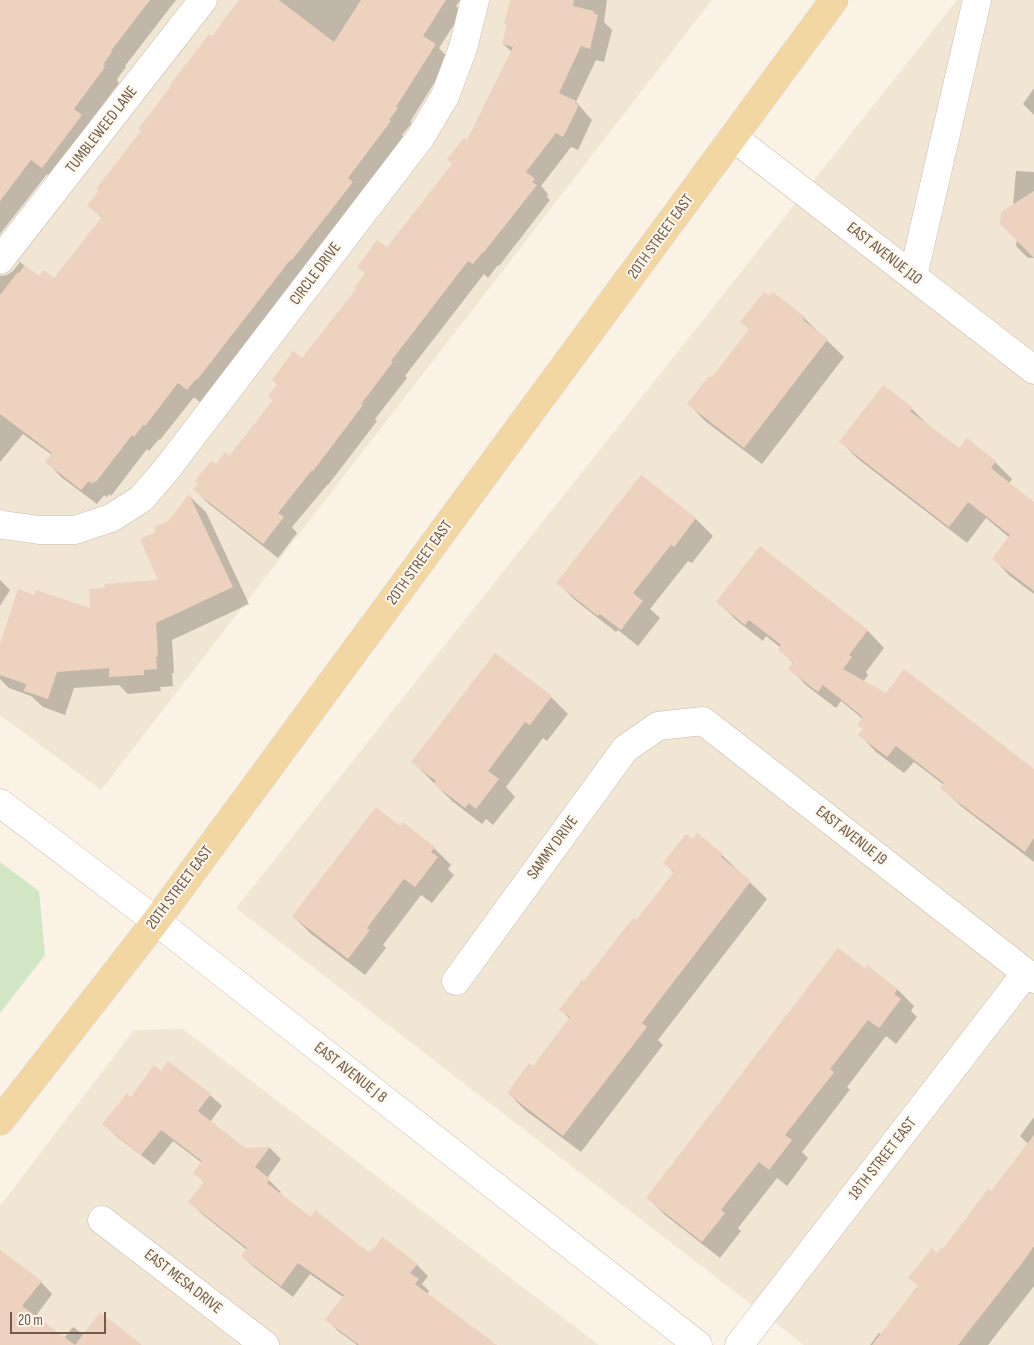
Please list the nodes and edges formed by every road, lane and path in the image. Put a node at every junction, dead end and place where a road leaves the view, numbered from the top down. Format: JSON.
{"nodes":[{"id":1,"x":203,"y":0,"type":"edge"},
{"id":2,"x":475,"y":0,"type":"edge"},
{"id":3,"x":834,"y":0,"type":"edge"},
{"id":4,"x":977,"y":0,"type":"edge"},
{"id":5,"x":734,"y":138,"type":"junction"},
{"id":6,"x":0,"y":260,"type":"edge"},
{"id":7,"x":913,"y":276,"type":"junction"},
{"id":8,"x":1034,"y":370,"type":"edge"},
{"id":9,"x":0,"y":524,"type":"edge"},
{"id":10,"x":658,"y":726,"type":"joint"},
{"id":11,"x":0,"y":803,"type":"edge"},
{"id":12,"x":156,"y":921,"type":"junction"},
{"id":13,"x":1030,"y":976,"type":"edge"},
{"id":14,"x":456,"y":981,"type":"dead end"},
{"id":15,"x":0,"y":1121,"type":"edge"},
{"id":16,"x":102,"y":1220,"type":"dead end"},
{"id":17,"x":265,"y":1345,"type":"edge"},
{"id":18,"x":698,"y":1345,"type":"edge"},
{"id":19,"x":740,"y":1345,"type":"edge"}],
"edges":[{"from":1,"to":6,"type":"street","name":"TUMBLEWEED LANE"},
{"from":2,"to":9,"type":"street","name":"CIRCLE DRIVE"},
{"from":3,"to":5,"type":"main road","name":"20TH STREET EAST"},
{"from":4,"to":7,"type":"street"},
{"from":5,"to":7,"type":"street","name":"EAST AVENUE J10"},
{"from":5,"to":12,"type":"main road","name":"20TH STREET EAST"},
{"from":7,"to":8,"type":"street","name":"EAST AVENUE J10"},
{"from":10,"to":13,"type":"street","name":"EAST AVENUE J9"},
{"from":10,"to":14,"type":"street","name":"SAMMY DRIVE"},
{"from":11,"to":12,"type":"street","name":"EAST AVENUE J 8"},
{"from":12,"to":15,"type":"main road","name":"20TH STREET EAST"},
{"from":12,"to":18,"type":"street","name":"EAST AVENUE J 8"},
{"from":13,"to":19,"type":"street","name":"18TH STREET EAST"},
{"from":16,"to":17,"type":"street","name":"EAST MESA DRIVE"}]}
